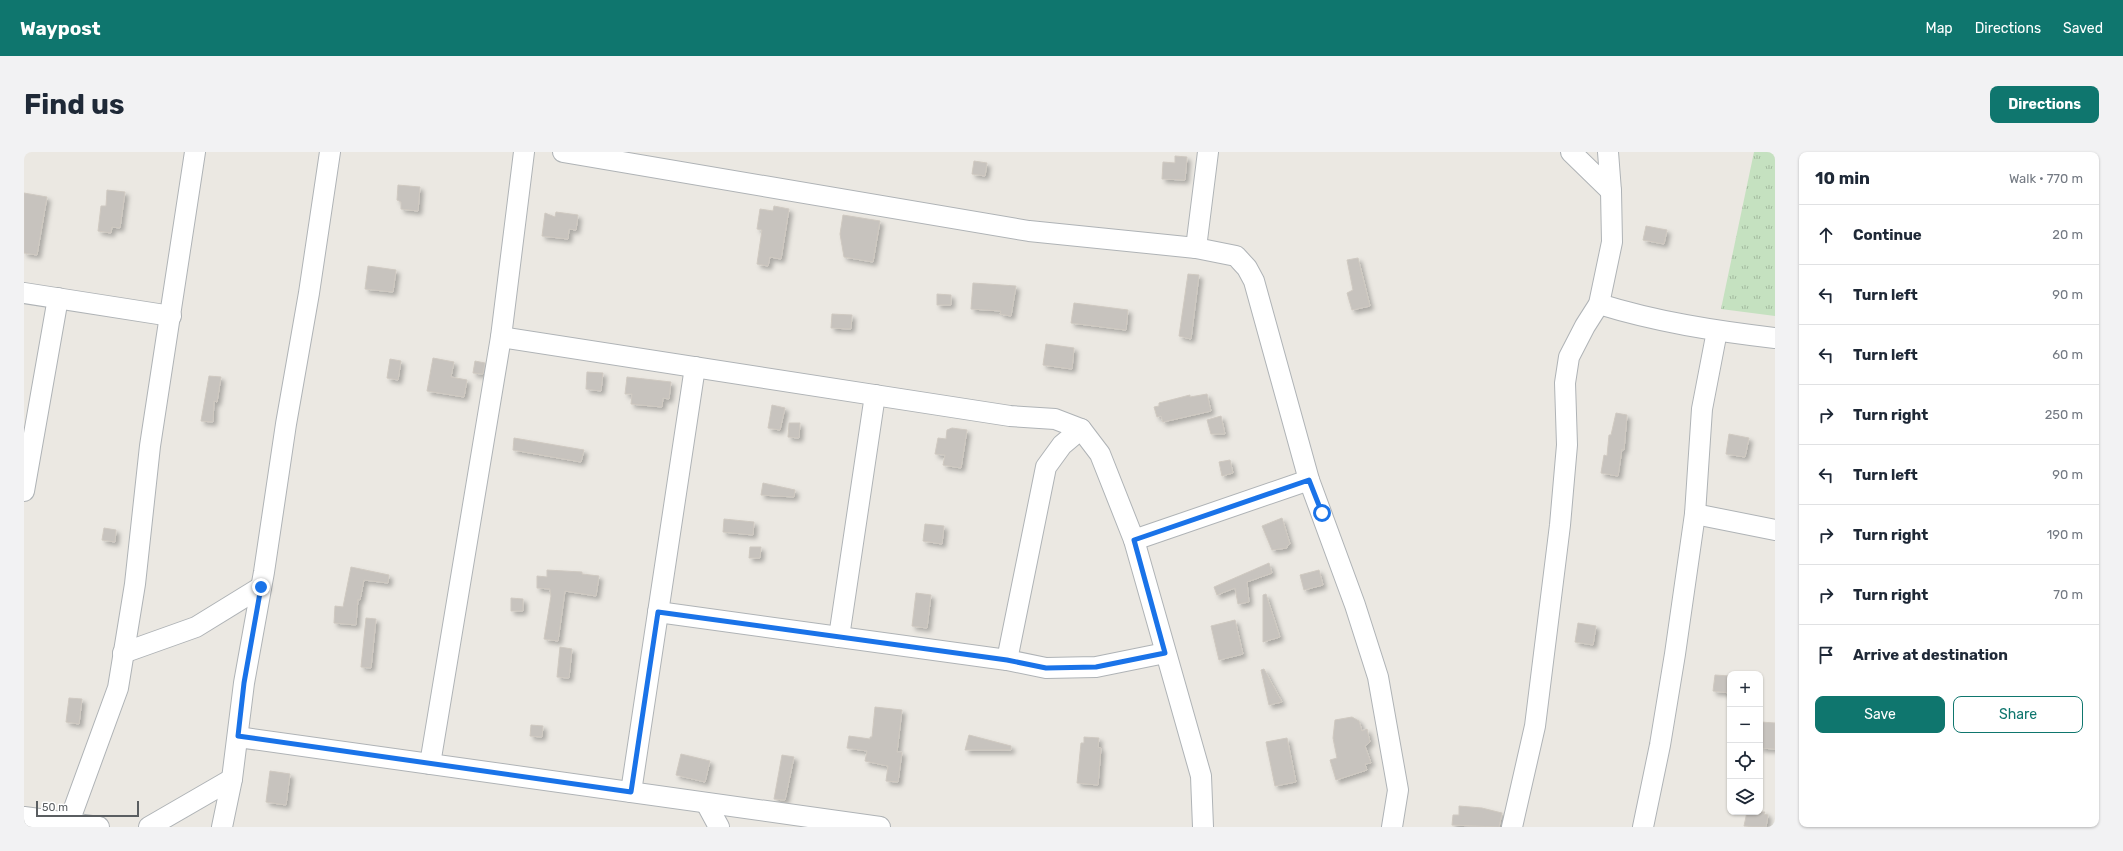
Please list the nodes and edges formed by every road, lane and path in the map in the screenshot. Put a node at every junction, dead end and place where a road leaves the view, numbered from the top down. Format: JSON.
{"nodes":[{"id":1,"x":195,"y":152,"type":"edge"},
{"id":2,"x":330,"y":152,"type":"edge"},
{"id":3,"x":524,"y":152,"type":"edge"},
{"id":4,"x":563,"y":152,"type":"edge"},
{"id":5,"x":1208,"y":152,"type":"edge"},
{"id":6,"x":1571,"y":152,"type":"edge"},
{"id":7,"x":1608,"y":152,"type":"edge"},
{"id":8,"x":1611,"y":191,"type":"junction"},
{"id":9,"x":1196,"y":248,"type":"junction"},
{"id":10,"x":24,"y":292,"type":"edge"},
{"id":11,"x":58,"y":298,"type":"junction"},
{"id":12,"x":1600,"y":304,"type":"junction"},
{"id":13,"x":171,"y":316,"type":"junction"},
{"id":14,"x":1717,"y":331,"type":"junction"},
{"id":15,"x":501,"y":337,"type":"junction"},
{"id":16,"x":1775,"y":338,"type":"edge"},
{"id":17,"x":695,"y":367,"type":"junction"},
{"id":18,"x":875,"y":395,"type":"junction"},
{"id":19,"x":1081,"y":429,"type":"junction"},
{"id":20,"x":1309,"y":480,"type":"junction"},
{"id":21,"x":24,"y":491,"type":"edge"},
{"id":22,"x":1695,"y":514,"type":"junction"},
{"id":23,"x":1775,"y":530,"type":"edge"},
{"id":24,"x":1134,"y":540,"type":"junction"},
{"id":25,"x":261,"y":587,"type":"junction"},
{"id":26,"x":658,"y":612,"type":"junction"},
{"id":27,"x":839,"y":637,"type":"junction"},
{"id":28,"x":123,"y":653,"type":"junction"},
{"id":29,"x":1165,"y":653,"type":"junction"},
{"id":30,"x":1007,"y":660,"type":"junction"},
{"id":31,"x":238,"y":736,"type":"junction"},
{"id":32,"x":430,"y":764,"type":"junction"},
{"id":33,"x":232,"y":779,"type":"junction"},
{"id":34,"x":631,"y":792,"type":"junction"},
{"id":35,"x":706,"y":802,"type":"junction"},
{"id":36,"x":24,"y":817,"type":"edge"},
{"id":37,"x":68,"y":822,"type":"junction"},
{"id":38,"x":99,"y":827,"type":"edge"},
{"id":39,"x":149,"y":827,"type":"edge"},
{"id":40,"x":222,"y":827,"type":"edge"},
{"id":41,"x":719,"y":827,"type":"edge"},
{"id":42,"x":880,"y":827,"type":"edge"},
{"id":43,"x":1203,"y":827,"type":"edge"},
{"id":44,"x":1392,"y":827,"type":"edge"},
{"id":45,"x":1512,"y":827,"type":"edge"},
{"id":46,"x":1643,"y":827,"type":"edge"}],
"edges":[{"from":1,"to":13,"type":"street"},
{"from":2,"to":25,"type":"street"},
{"from":3,"to":15,"type":"street"},
{"from":4,"to":9,"type":"street"},
{"from":5,"to":9,"type":"street"},
{"from":6,"to":8,"type":"street"},
{"from":7,"to":8,"type":"street"},
{"from":8,"to":12,"type":"street"},
{"from":9,"to":20,"type":"street"},
{"from":10,"to":11,"type":"street"},
{"from":11,"to":13,"type":"street"},
{"from":11,"to":21,"type":"street"},
{"from":12,"to":14,"type":"street"},
{"from":12,"to":45,"type":"street"},
{"from":13,"to":28,"type":"street"},
{"from":14,"to":16,"type":"street"},
{"from":14,"to":22,"type":"street"},
{"from":15,"to":17,"type":"street"},
{"from":15,"to":32,"type":"street"},
{"from":17,"to":18,"type":"street"},
{"from":17,"to":26,"type":"street"},
{"from":18,"to":19,"type":"street"},
{"from":18,"to":27,"type":"street"},
{"from":19,"to":24,"type":"street"},
{"from":19,"to":30,"type":"street"},
{"from":20,"to":24,"type":"street"},
{"from":20,"to":44,"type":"street"},
{"from":22,"to":23,"type":"street"},
{"from":22,"to":46,"type":"street"},
{"from":24,"to":29,"type":"street"},
{"from":25,"to":28,"type":"street"},
{"from":25,"to":31,"type":"street"},
{"from":26,"to":27,"type":"street"},
{"from":26,"to":34,"type":"street"},
{"from":27,"to":30,"type":"street"},
{"from":28,"to":37,"type":"street"},
{"from":29,"to":30,"type":"street"},
{"from":29,"to":43,"type":"street"},
{"from":31,"to":32,"type":"street"},
{"from":31,"to":33,"type":"street"},
{"from":32,"to":34,"type":"street"},
{"from":33,"to":39,"type":"street"},
{"from":33,"to":40,"type":"street"},
{"from":34,"to":35,"type":"street"},
{"from":35,"to":41,"type":"street"},
{"from":35,"to":42,"type":"street"},
{"from":36,"to":37,"type":"street"},
{"from":37,"to":38,"type":"street"}]}
